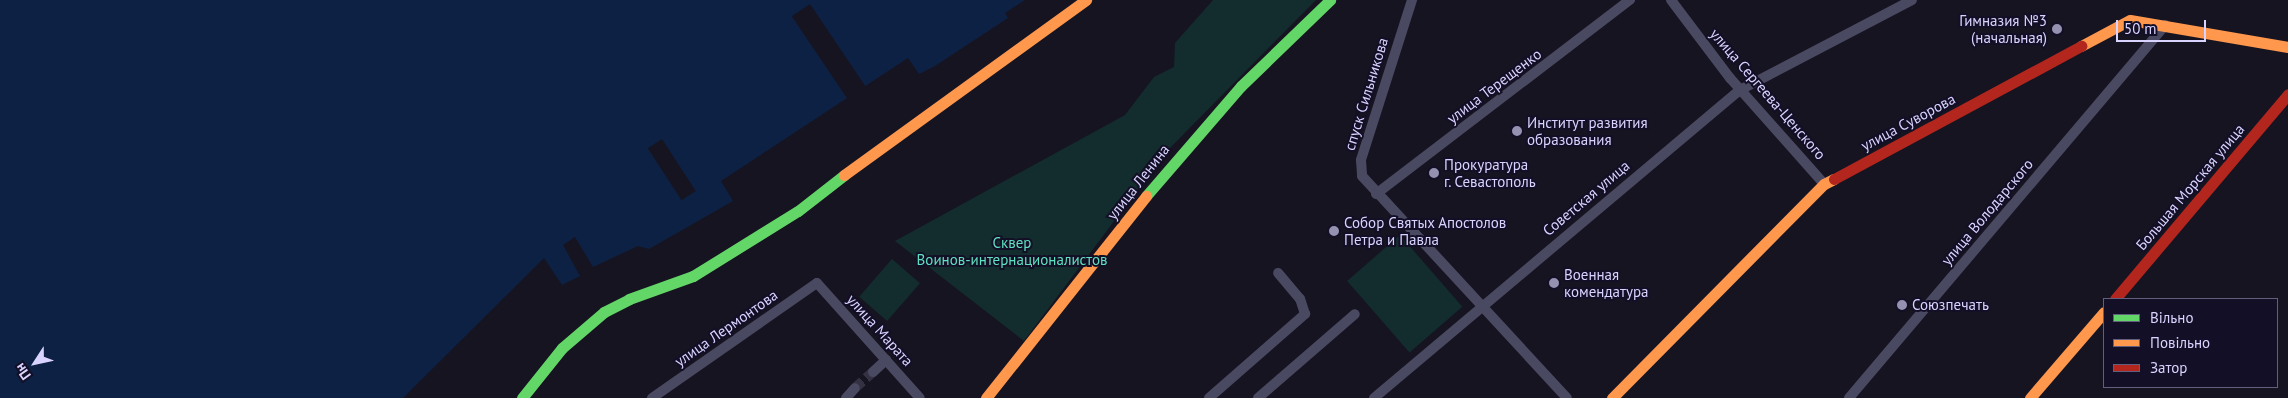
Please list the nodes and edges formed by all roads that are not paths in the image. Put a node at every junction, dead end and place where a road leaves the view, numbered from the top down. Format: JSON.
{"nodes":[{"id":1,"x":1086,"y":0,"type":"edge"},
{"id":2,"x":1330,"y":0,"type":"edge"},
{"id":3,"x":1412,"y":0,"type":"edge"},
{"id":4,"x":1630,"y":0,"type":"edge"},
{"id":5,"x":1671,"y":0,"type":"edge"},
{"id":6,"x":1912,"y":0,"type":"edge"},
{"id":7,"x":2165,"y":25,"type":"junction"},
{"id":8,"x":2288,"y":47,"type":"edge"},
{"id":9,"x":1740,"y":90,"type":"junction"},
{"id":10,"x":2288,"y":94,"type":"edge"},
{"id":11,"x":1824,"y":184,"type":"junction"},
{"id":12,"x":1376,"y":194,"type":"junction"},
{"id":13,"x":1278,"y":273,"type":"dead end"},
{"id":14,"x":816,"y":283,"type":"joint"},
{"id":15,"x":2116,"y":298,"type":"edge"},
{"id":16,"x":1481,"y":305,"type":"junction"},
{"id":17,"x":2103,"y":313,"type":"edge"},
{"id":18,"x":1355,"y":314,"type":"dead end"},
{"id":19,"x":886,"y":360,"type":"junction"},
{"id":20,"x":873,"y":372,"type":"tunnel mouth"},
{"id":21,"x":856,"y":388,"type":"tunnel mouth"},
{"id":22,"x":522,"y":398,"type":"edge"},
{"id":23,"x":652,"y":398,"type":"edge"},
{"id":24,"x":846,"y":398,"type":"edge"},
{"id":25,"x":920,"y":398,"type":"edge"},
{"id":26,"x":986,"y":398,"type":"edge"},
{"id":27,"x":1209,"y":398,"type":"edge"},
{"id":28,"x":1258,"y":398,"type":"edge"},
{"id":29,"x":1374,"y":398,"type":"edge"},
{"id":30,"x":1567,"y":398,"type":"edge"},
{"id":31,"x":1612,"y":398,"type":"edge"},
{"id":32,"x":1850,"y":398,"type":"edge"},
{"id":33,"x":2030,"y":398,"type":"edge"}],
"edges":[{"from":1,"to":22,"type":"street"},
{"from":2,"to":26,"type":"street","name":"улица Ленина"},
{"from":3,"to":12,"type":"street","name":"спуск Сильникова"},
{"from":4,"to":12,"type":"street","name":"улица Терещенко"},
{"from":5,"to":9,"type":"street","name":"улица Сергеева-Ценского"},
{"from":6,"to":9,"type":"street","name":"Советская улица"},
{"from":7,"to":8,"type":"street","name":"улица Суворова"},
{"from":7,"to":11,"type":"street","name":"улица Суворова"},
{"from":7,"to":32,"type":"street","name":"улица Володарского"},
{"from":9,"to":11,"type":"street","name":"улица Сергеева-Ценского"},
{"from":9,"to":16,"type":"street","name":"Советская улица"},
{"from":10,"to":15,"type":"street","name":"Большая Морская улица"},
{"from":11,"to":31,"type":"street","name":"улица Суворова"},
{"from":12,"to":16,"type":"street","name":"спуск Сильникова"},
{"from":13,"to":27,"type":"street"},
{"from":14,"to":19,"type":"street","name":"улица Марата"},
{"from":14,"to":23,"type":"street","name":"улица Лермонтова"},
{"from":16,"to":29,"type":"street","name":"Советская улица"},
{"from":16,"to":30,"type":"street","name":"спуск Сильникова"},
{"from":17,"to":33,"type":"street"},
{"from":18,"to":28,"type":"street"},
{"from":19,"to":20,"type":"street"},
{"from":19,"to":25,"type":"street","name":"улица Марата"},
{"from":21,"to":24,"type":"street"}]}
